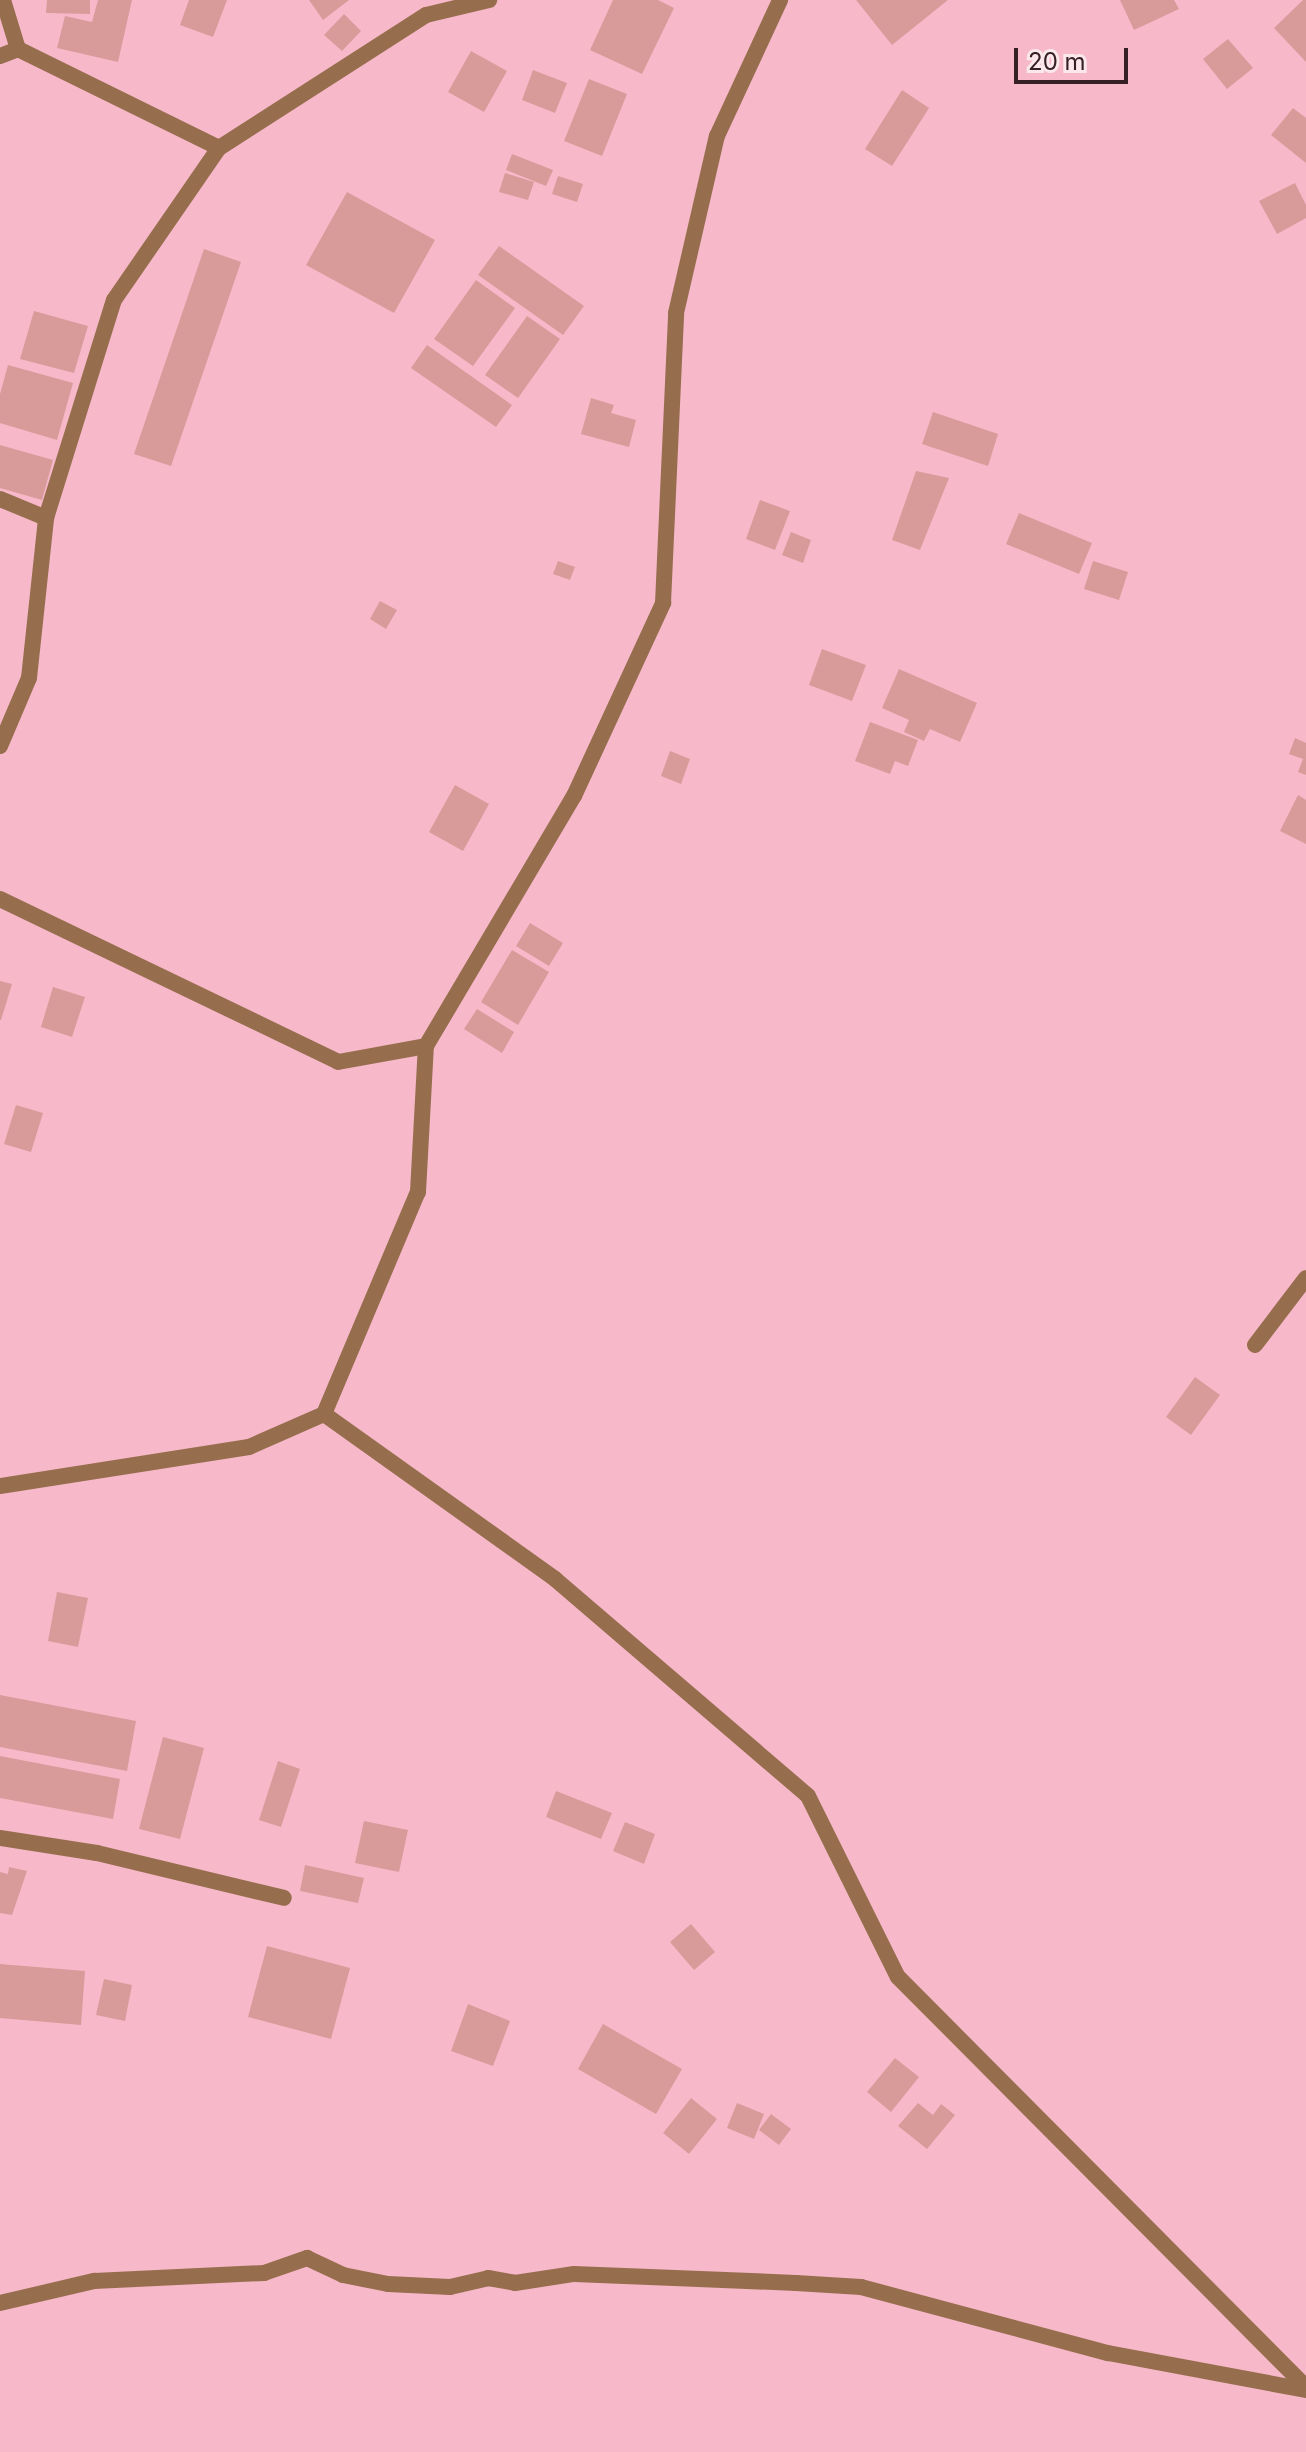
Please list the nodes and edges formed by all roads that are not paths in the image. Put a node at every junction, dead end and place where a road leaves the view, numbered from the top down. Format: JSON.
{"nodes":[{"id":1,"x":3,"y":0,"type":"edge"},
{"id":2,"x":489,"y":0,"type":"edge"},
{"id":3,"x":780,"y":0,"type":"edge"},
{"id":4,"x":18,"y":49,"type":"junction"},
{"id":5,"x":0,"y":56,"type":"edge"},
{"id":6,"x":219,"y":148,"type":"junction"},
{"id":7,"x":0,"y":499,"type":"edge"},
{"id":8,"x":46,"y":518,"type":"junction"},
{"id":9,"x":0,"y":746,"type":"edge"},
{"id":10,"x":0,"y":899,"type":"edge"},
{"id":11,"x":426,"y":1046,"type":"junction"},
{"id":12,"x":1306,"y":1278,"type":"edge"},
{"id":13,"x":1255,"y":1345,"type":"dead end"},
{"id":14,"x":324,"y":1414,"type":"junction"},
{"id":15,"x":0,"y":1486,"type":"edge"},
{"id":16,"x":0,"y":1838,"type":"edge"},
{"id":17,"x":284,"y":1898,"type":"dead end"},
{"id":18,"x":0,"y":2303,"type":"edge"},
{"id":19,"x":1306,"y":2388,"type":"edge"}],
"edges":[{"from":1,"to":4,"type":"street"},
{"from":2,"to":6,"type":"street"},
{"from":3,"to":11,"type":"street"},
{"from":4,"to":5,"type":"street"},
{"from":4,"to":6,"type":"street"},
{"from":6,"to":8,"type":"street"},
{"from":7,"to":8,"type":"street"},
{"from":8,"to":9,"type":"street"},
{"from":10,"to":11,"type":"street"},
{"from":11,"to":14,"type":"street"},
{"from":12,"to":13,"type":"street"},
{"from":14,"to":15,"type":"street"},
{"from":14,"to":19,"type":"street"},
{"from":16,"to":17,"type":"street"},
{"from":18,"to":19,"type":"street"}]}
